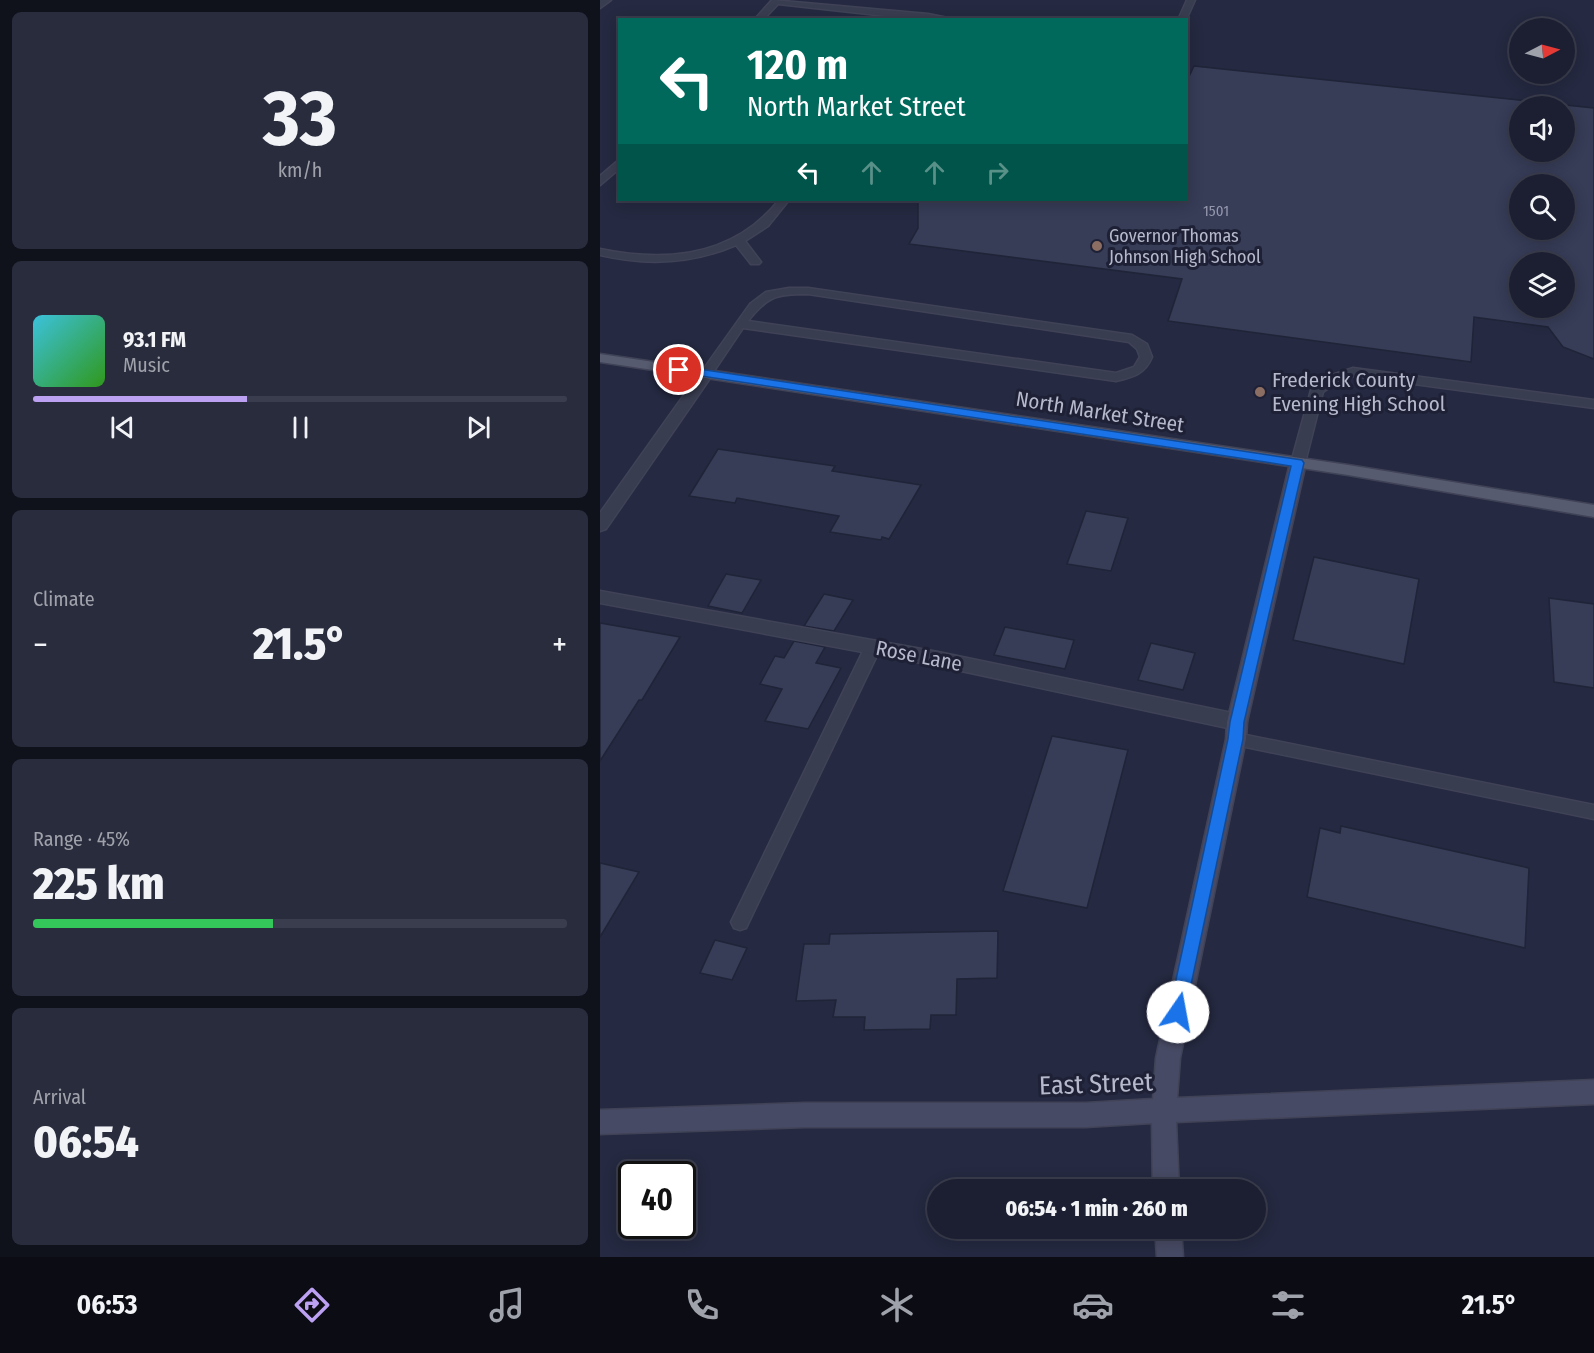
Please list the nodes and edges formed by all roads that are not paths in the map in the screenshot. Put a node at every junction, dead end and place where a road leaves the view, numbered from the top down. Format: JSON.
{"nodes":[{"id":1,"x":606,"y":0,"type":"edge"},
{"id":2,"x":777,"y":0,"type":"edge"},
{"id":3,"x":1191,"y":0,"type":"edge"},
{"id":4,"x":600,"y":5,"type":"edge"},
{"id":5,"x":760,"y":18,"type":"edge"},
{"id":6,"x":927,"y":18,"type":"edge"},
{"id":7,"x":1183,"y":18,"type":"edge"},
{"id":8,"x":618,"y":164,"type":"edge"},
{"id":9,"x":600,"y":182,"type":"edge"},
{"id":10,"x":783,"y":201,"type":"edge"},
{"id":11,"x":738,"y":240,"type":"junction"},
{"id":12,"x":600,"y":252,"type":"edge"},
{"id":13,"x":755,"y":262,"type":"dead end"},
{"id":14,"x":763,"y":282,"type":"dead end"},
{"id":15,"x":774,"y":294,"type":"junction"},
{"id":16,"x":741,"y":324,"type":"junction"},
{"id":17,"x":600,"y":358,"type":"edge"},
{"id":18,"x":706,"y":374,"type":"junction"},
{"id":19,"x":1594,"y":404,"type":"edge"},
{"id":20,"x":1298,"y":463,"type":"junction"},
{"id":21,"x":1594,"y":511,"type":"edge"},
{"id":22,"x":600,"y":525,"type":"edge"},
{"id":23,"x":600,"y":597,"type":"edge"},
{"id":24,"x":873,"y":647,"type":"junction"},
{"id":25,"x":1236,"y":730,"type":"junction"},
{"id":26,"x":1594,"y":812,"type":"edge"},
{"id":27,"x":740,"y":922,"type":"dead end"},
{"id":28,"x":1594,"y":1092,"type":"edge"},
{"id":29,"x":1164,"y":1110,"type":"junction"},
{"id":30,"x":600,"y":1122,"type":"edge"},
{"id":31,"x":1166,"y":1179,"type":"edge"},
{"id":32,"x":1169,"y":1239,"type":"edge"},
{"id":33,"x":1170,"y":1257,"type":"edge"}],
"edges":[{"from":1,"to":4,"type":"street"},
{"from":2,"to":5,"type":"lane"},
{"from":2,"to":6,"type":"lane"},
{"from":3,"to":7,"type":"lane"},
{"from":8,"to":9,"type":"lane"},
{"from":10,"to":11,"type":"lane"},
{"from":11,"to":12,"type":"lane"},
{"from":11,"to":13,"type":"lane"},
{"from":14,"to":15,"type":"lane"},
{"from":15,"to":16,"type":"lane"},
{"from":15,"to":16,"type":"lane"},
{"from":16,"to":18,"type":"lane"},
{"from":17,"to":18,"type":"main road","name":"North Market Street"},
{"from":18,"to":20,"type":"main road","name":"North Market Street"},
{"from":18,"to":22,"type":"street"},
{"from":19,"to":20,"type":"lane"},
{"from":20,"to":21,"type":"main road","name":"North Market Street"},
{"from":20,"to":25,"type":"street"},
{"from":23,"to":24,"type":"street","name":"Rose Lane"},
{"from":24,"to":25,"type":"street","name":"Rose Lane"},
{"from":24,"to":27,"type":"lane"},
{"from":25,"to":26,"type":"lane"},
{"from":25,"to":29,"type":"street"},
{"from":28,"to":29,"type":"street","name":"East Street"},
{"from":29,"to":30,"type":"street","name":"East Street"},
{"from":29,"to":31,"type":"street"},
{"from":32,"to":33,"type":"street"}]}
